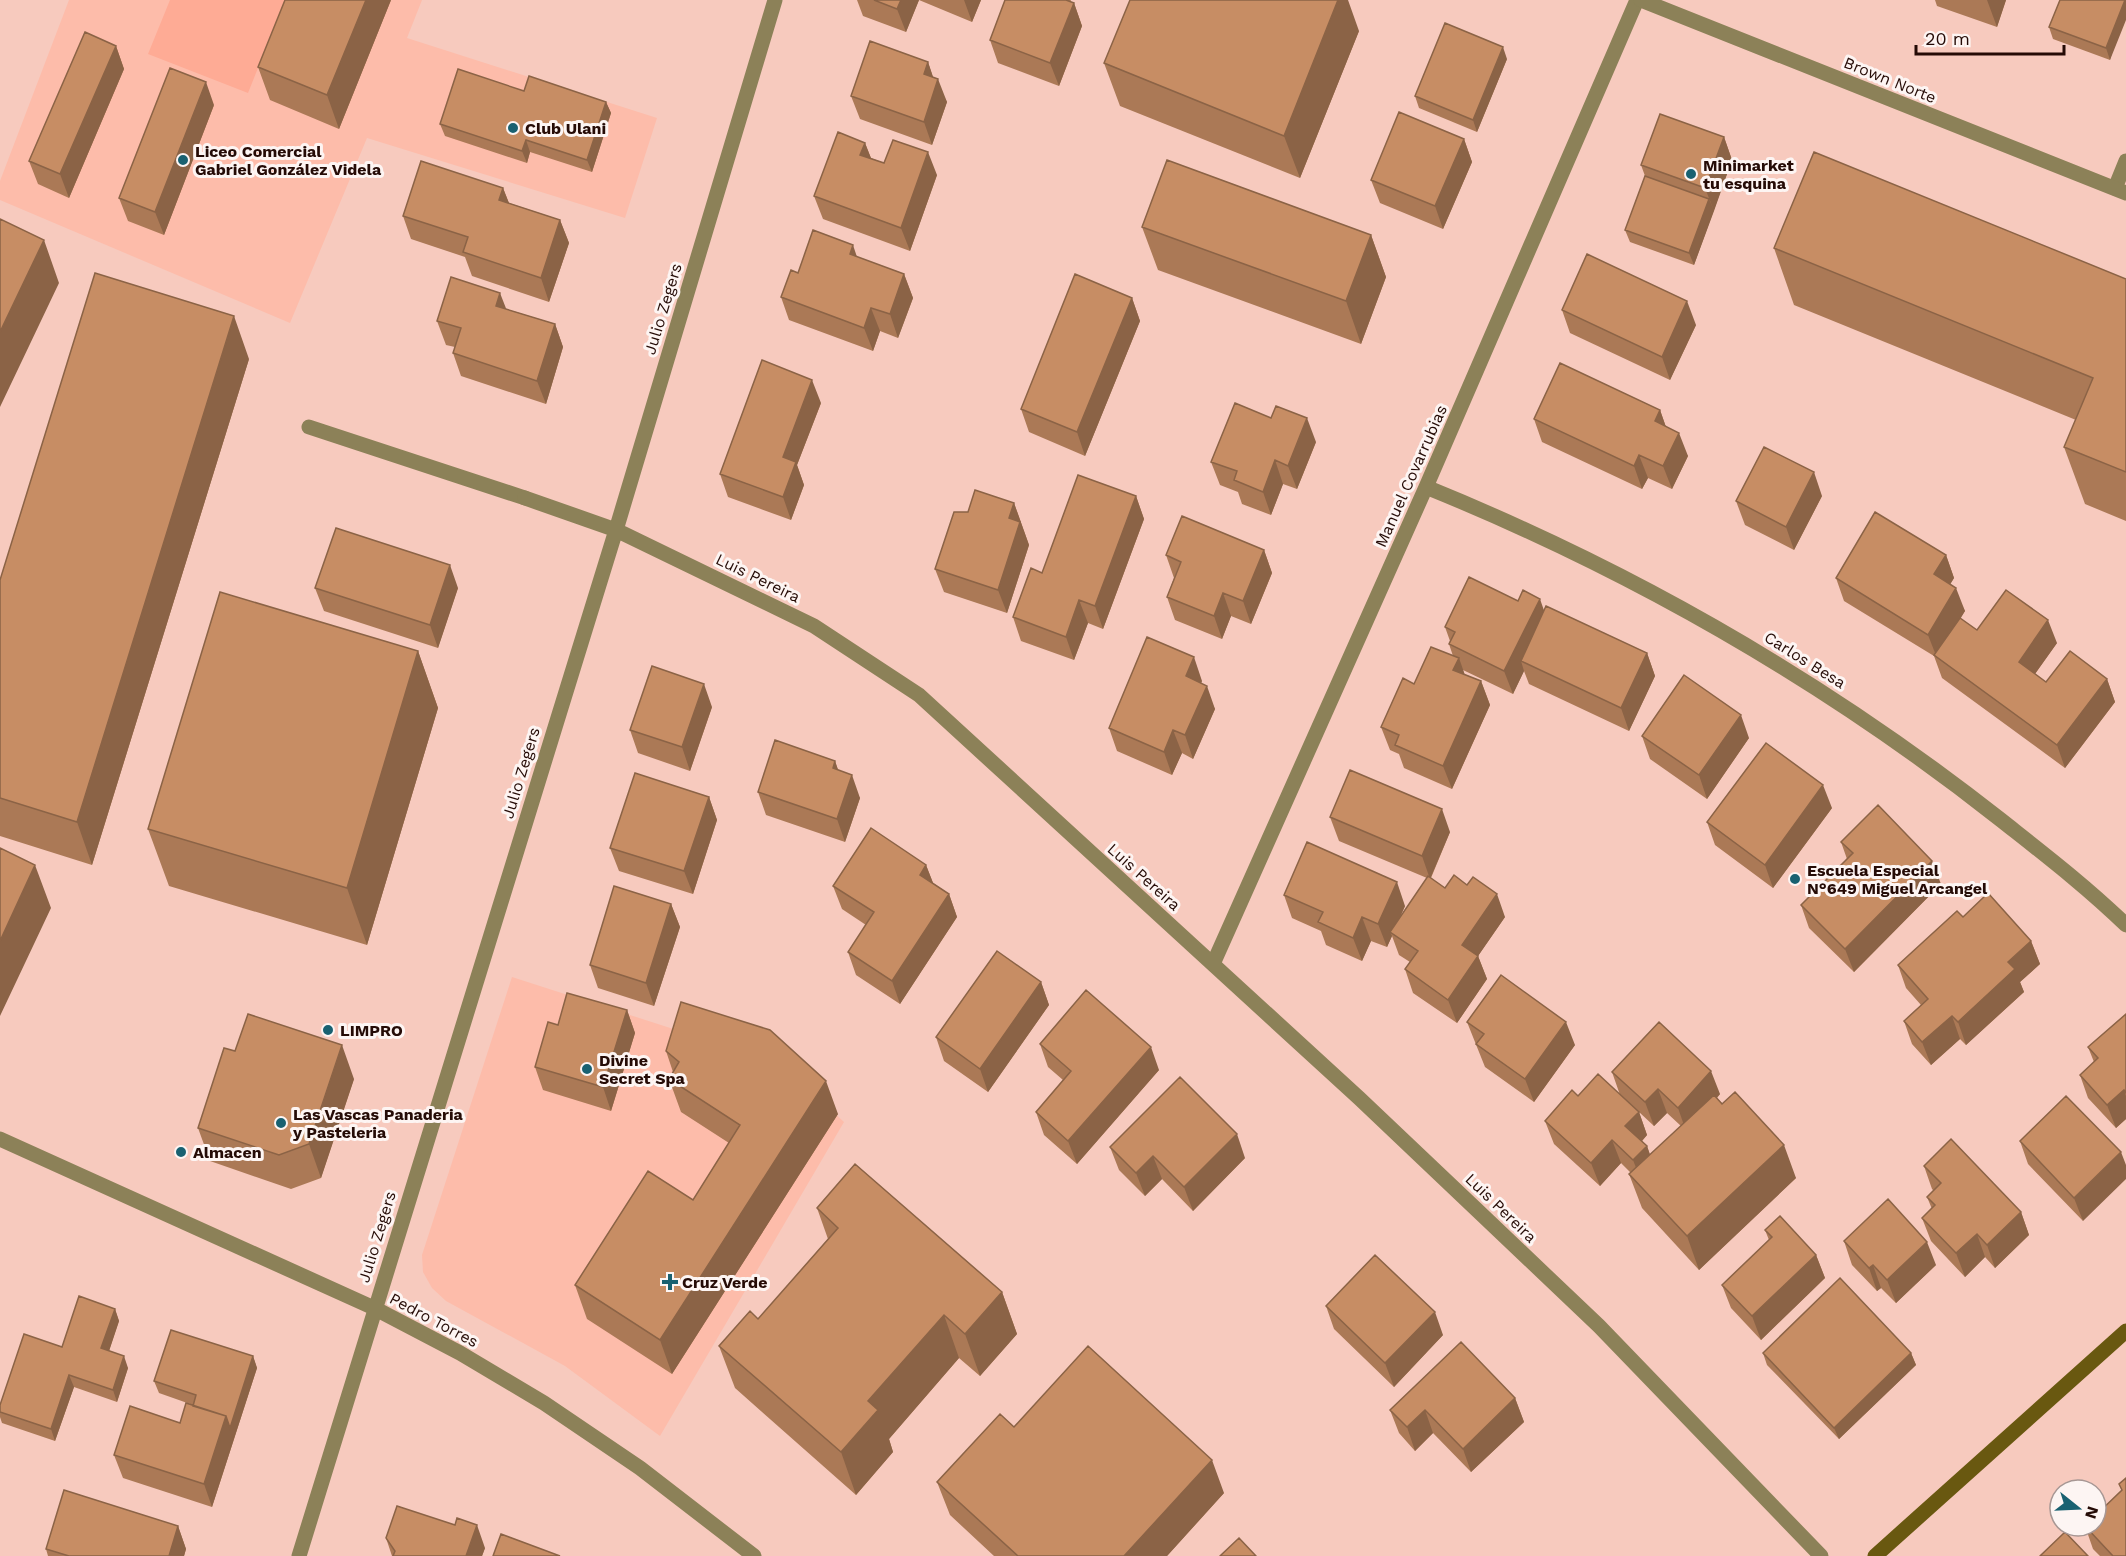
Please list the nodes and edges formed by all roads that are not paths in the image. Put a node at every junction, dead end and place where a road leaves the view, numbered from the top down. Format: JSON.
{"nodes":[{"id":1,"x":775,"y":0,"type":"edge"},
{"id":2,"x":1639,"y":0,"type":"edge"},
{"id":3,"x":2126,"y":161,"type":"edge"},
{"id":4,"x":2120,"y":191,"type":"edge"},
{"id":5,"x":309,"y":427,"type":"dead end"},
{"id":6,"x":1426,"y":487,"type":"junction"},
{"id":7,"x":616,"y":531,"type":"junction"},
{"id":8,"x":2126,"y":925,"type":"edge"},
{"id":9,"x":1213,"y":964,"type":"junction"},
{"id":10,"x":0,"y":1139,"type":"edge"},
{"id":11,"x":374,"y":1308,"type":"junction"},
{"id":12,"x":2126,"y":1331,"type":"edge"},
{"id":13,"x":299,"y":1556,"type":"edge"},
{"id":14,"x":754,"y":1556,"type":"edge"},
{"id":15,"x":1821,"y":1556,"type":"edge"},
{"id":16,"x":1875,"y":1556,"type":"edge"}],
"edges":[{"from":1,"to":7,"type":"street","name":"Julio Zegers"},
{"from":2,"to":4,"type":"street","name":"Brown Norte"},
{"from":2,"to":6,"type":"street","name":"Manuel Covarrubias"},
{"from":3,"to":4,"type":"street"},
{"from":5,"to":7,"type":"street","name":"Luis Pereira"},
{"from":6,"to":8,"type":"street","name":"Carlos Besa"},
{"from":6,"to":9,"type":"street","name":"Manuel Covarrubias"},
{"from":7,"to":9,"type":"street","name":"Luis Pereira"},
{"from":7,"to":11,"type":"street","name":"Julio Zegers"},
{"from":9,"to":15,"type":"street","name":"Luis Pereira"},
{"from":10,"to":11,"type":"street","name":"Pedro Torres"},
{"from":11,"to":13,"type":"street","name":"Julio Zegers"},
{"from":11,"to":14,"type":"street","name":"Pedro Torres"},
{"from":12,"to":16,"type":"main road"}]}
